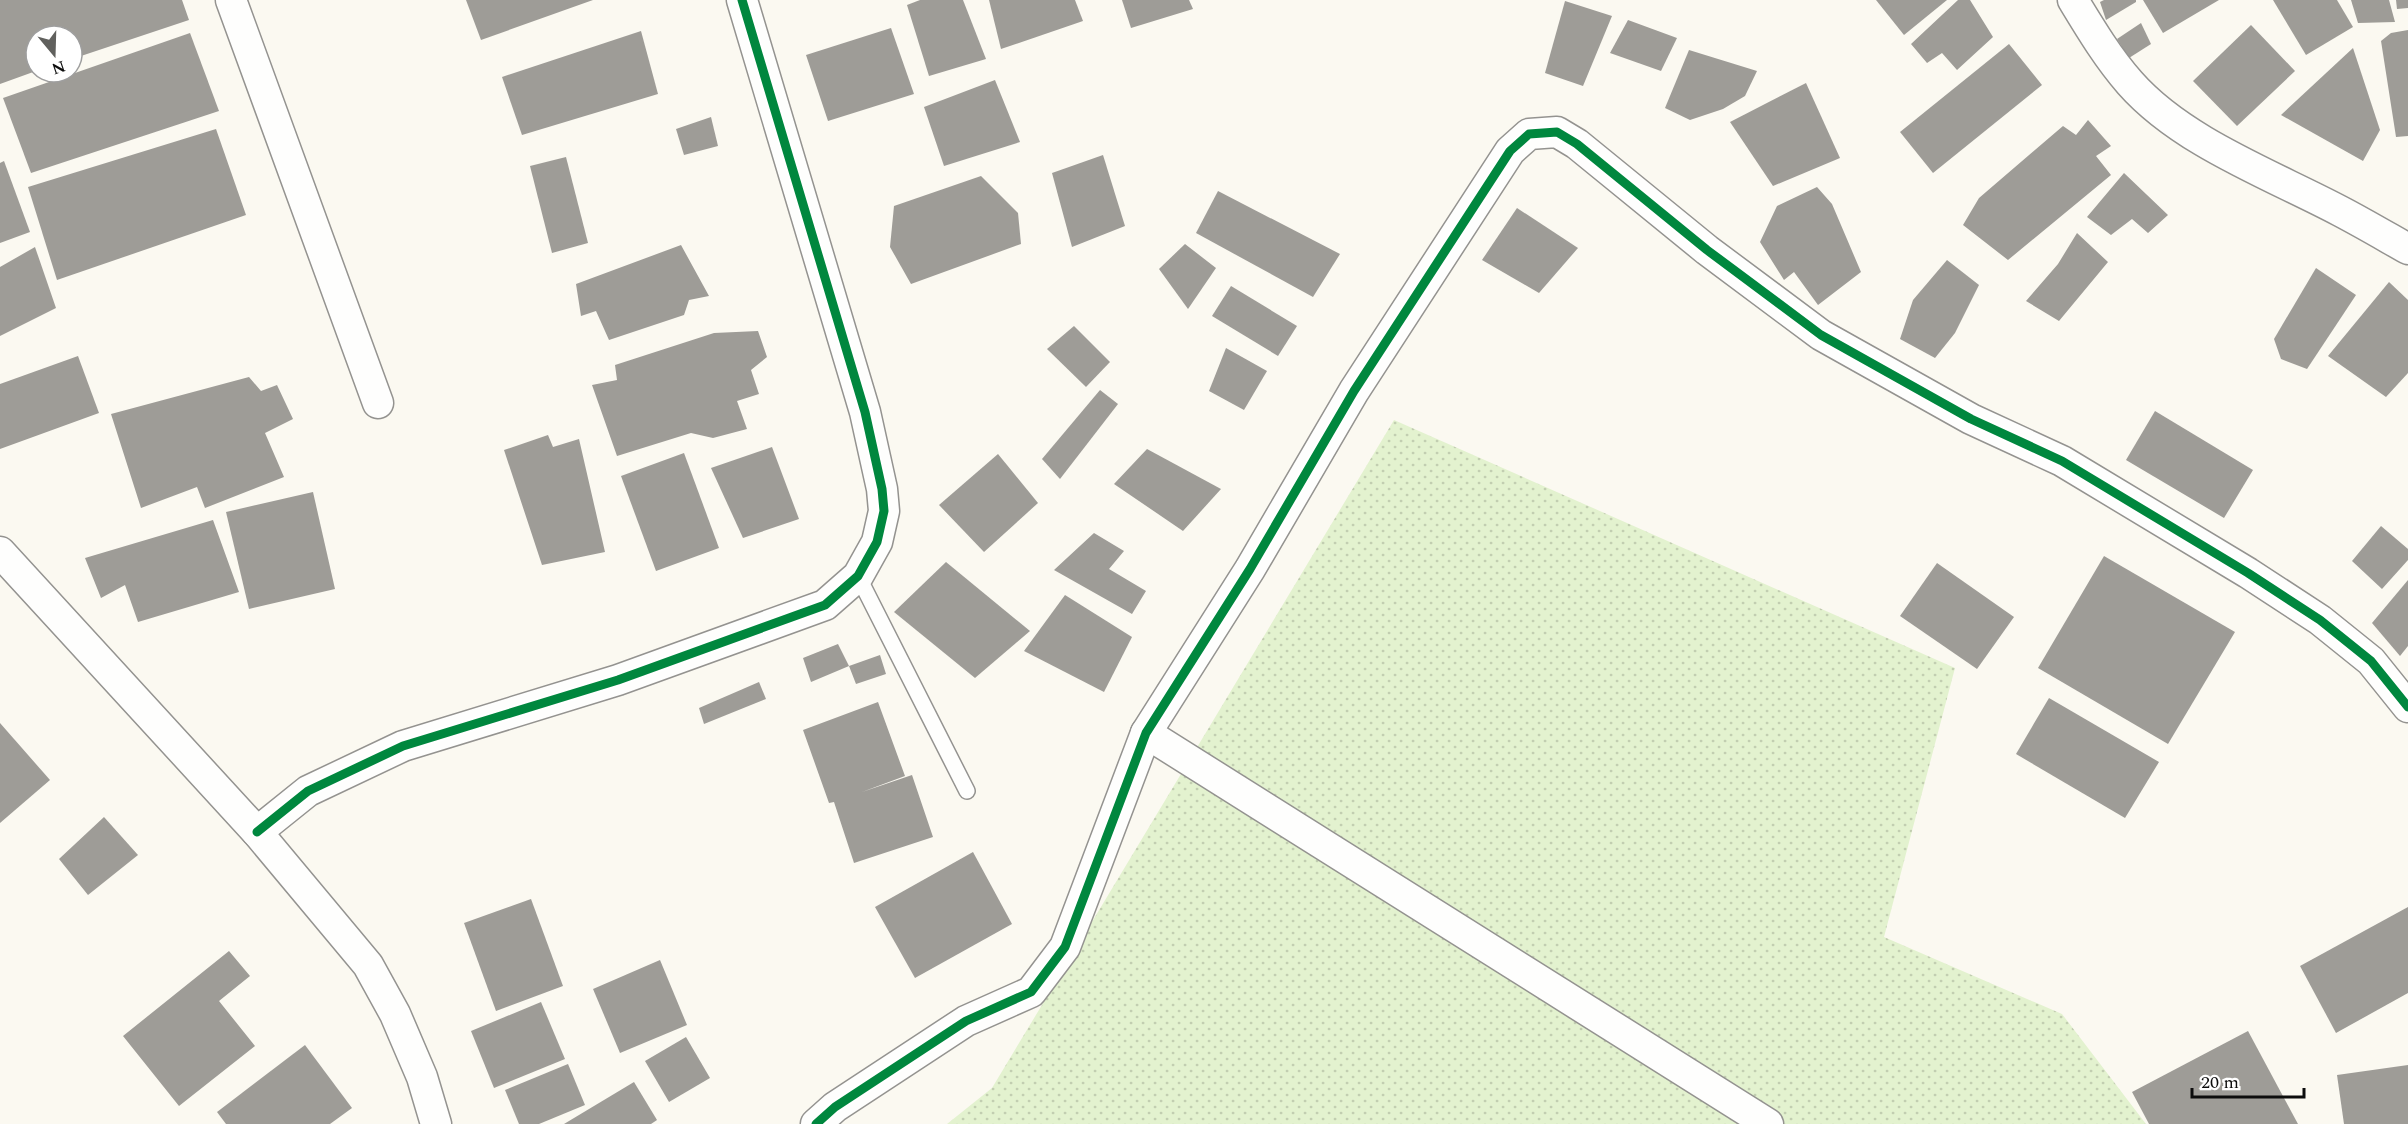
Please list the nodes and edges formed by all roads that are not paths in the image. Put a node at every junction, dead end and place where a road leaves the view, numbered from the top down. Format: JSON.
{"nodes":[{"id":1,"x":231,"y":0,"type":"edge"},
{"id":2,"x":742,"y":0,"type":"edge"},
{"id":3,"x":2073,"y":0,"type":"edge"},
{"id":4,"x":2408,"y":249,"type":"edge"},
{"id":5,"x":378,"y":403,"type":"dead end"},
{"id":6,"x":0,"y":552,"type":"edge"},
{"id":7,"x":858,"y":576,"type":"junction"},
{"id":8,"x":2408,"y":707,"type":"edge"},
{"id":9,"x":1146,"y":733,"type":"junction"},
{"id":10,"x":967,"y":790,"type":"dead end"},
{"id":11,"x":257,"y":832,"type":"junction"},
{"id":12,"x":436,"y":1124,"type":"edge"},
{"id":13,"x":816,"y":1124,"type":"edge"},
{"id":14,"x":1768,"y":1124,"type":"edge"}],
"edges":[{"from":1,"to":5,"type":"street"},
{"from":2,"to":7,"type":"street"},
{"from":3,"to":4,"type":"street"},
{"from":6,"to":11,"type":"street"},
{"from":7,"to":10,"type":"lane"},
{"from":7,"to":11,"type":"street"},
{"from":8,"to":9,"type":"street"},
{"from":9,"to":13,"type":"street"},
{"from":9,"to":14,"type":"street"},
{"from":11,"to":12,"type":"street"}]}
